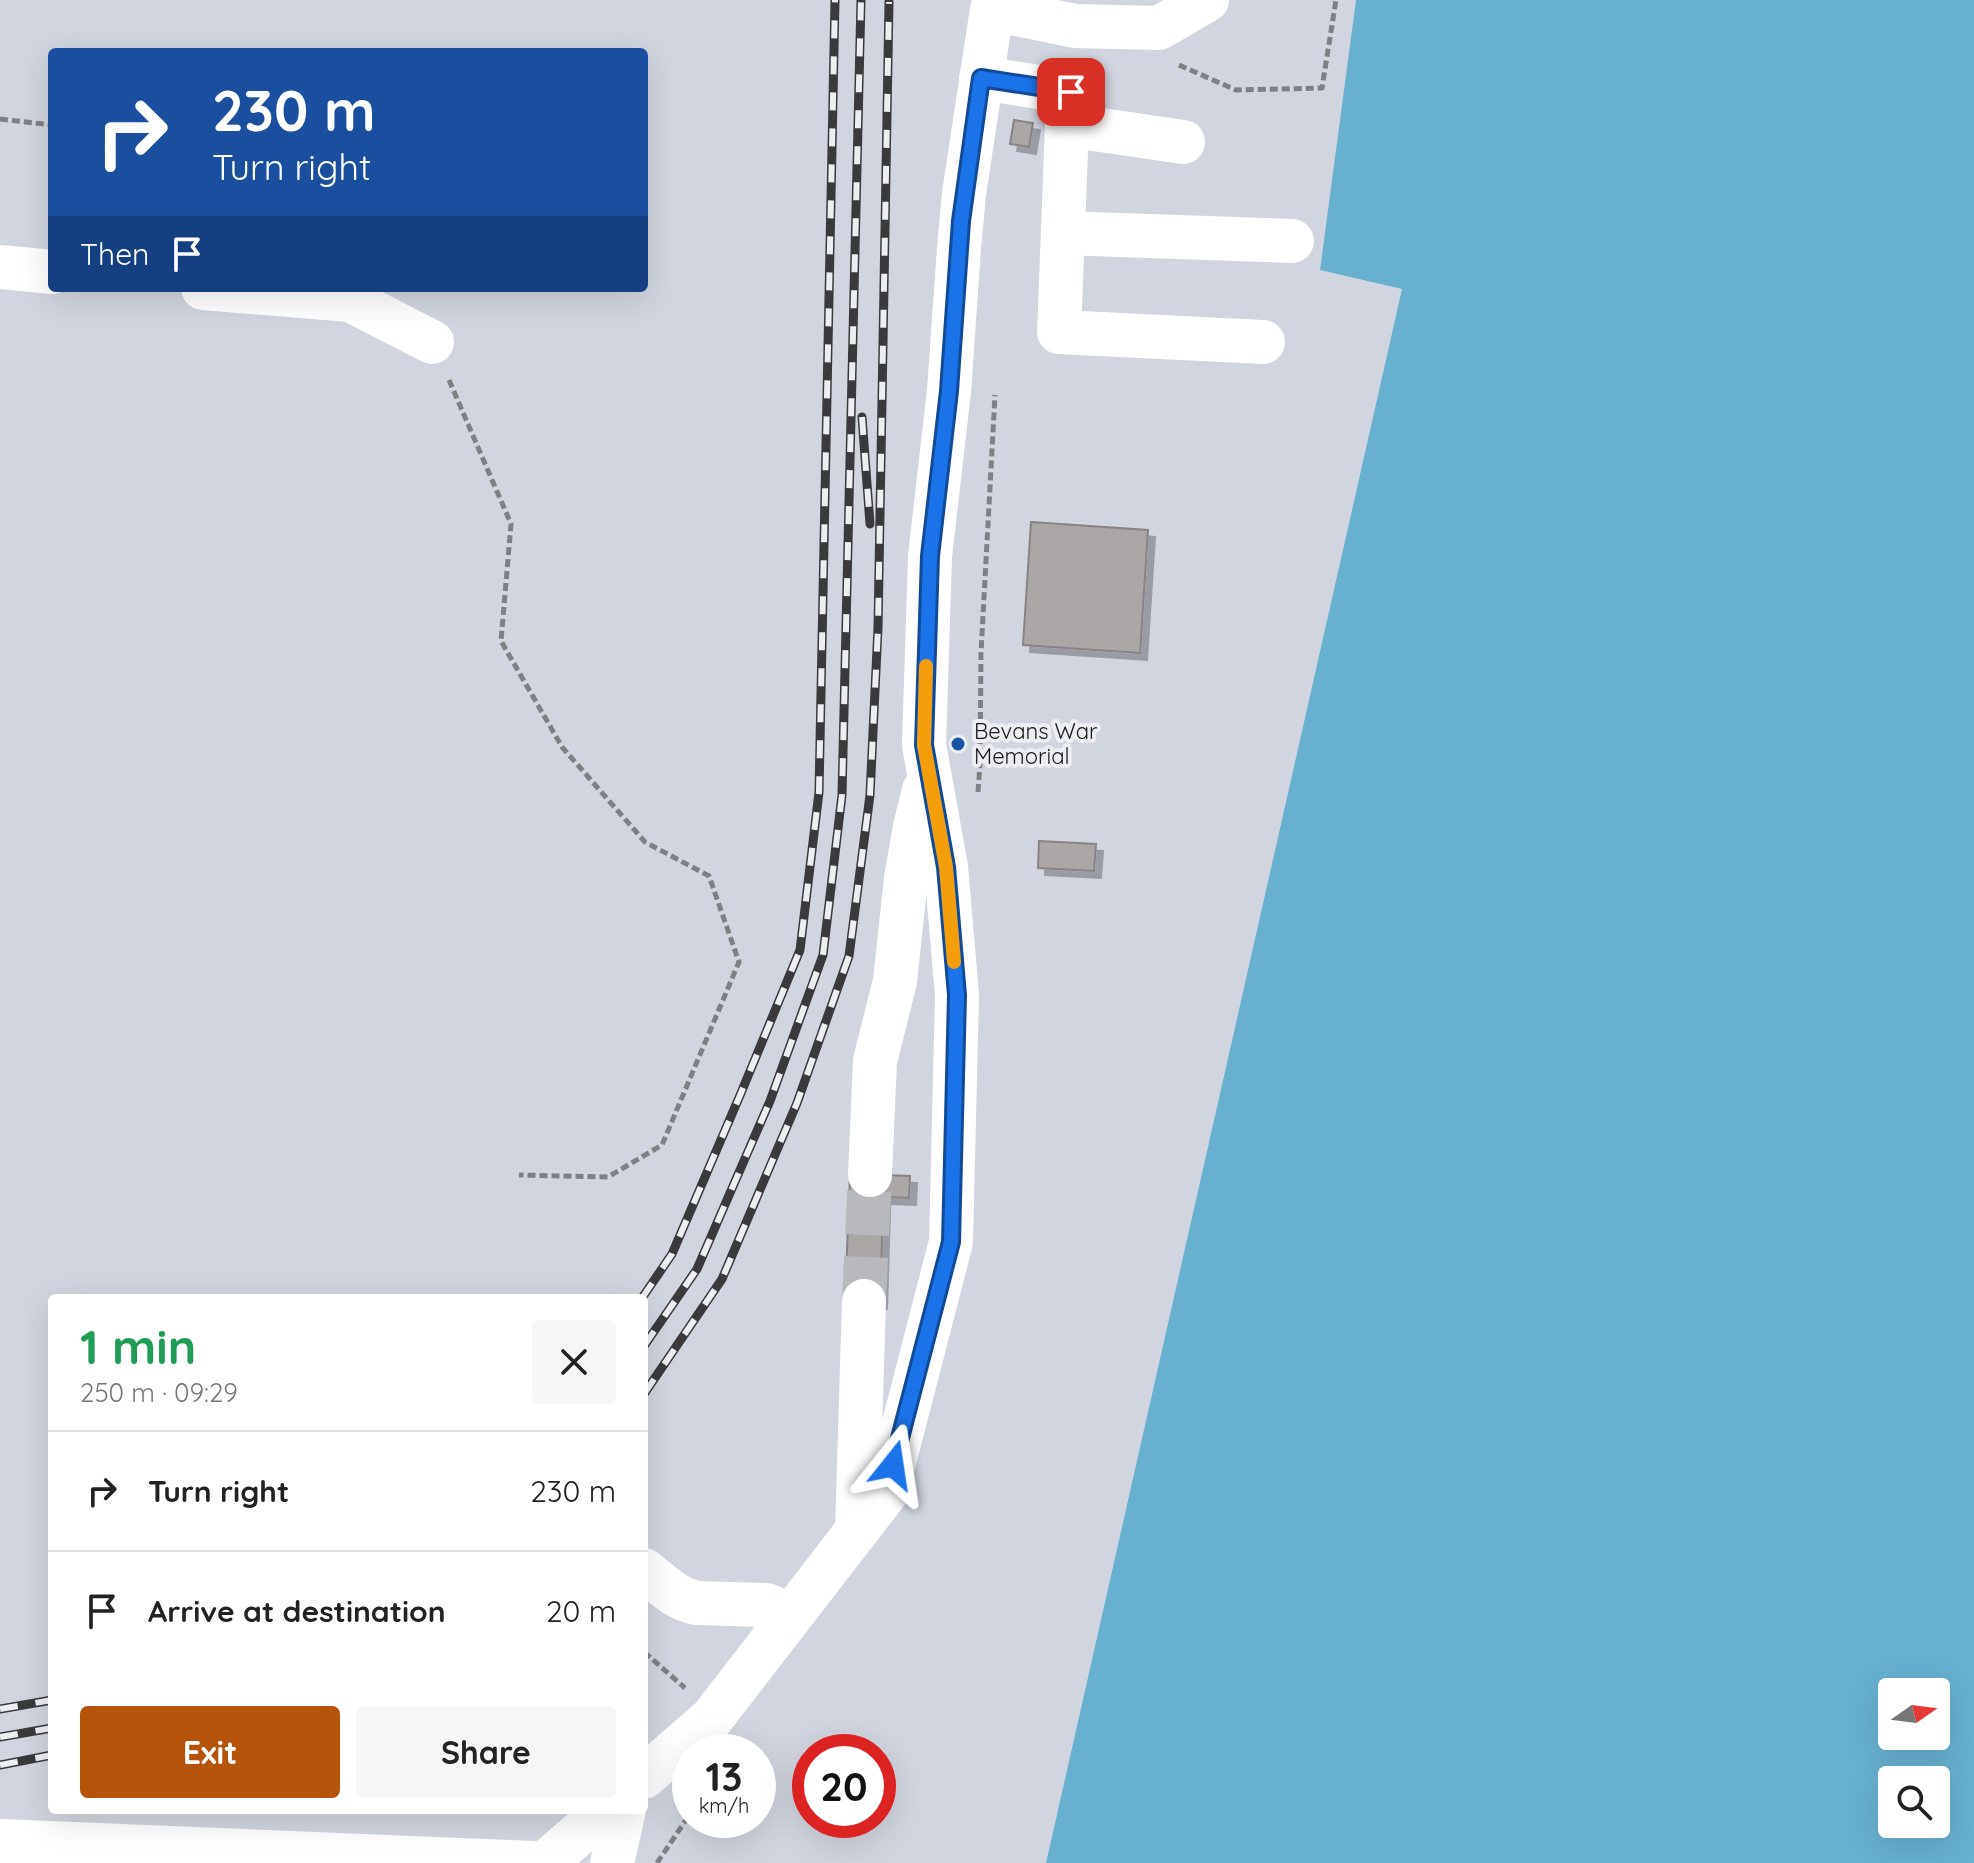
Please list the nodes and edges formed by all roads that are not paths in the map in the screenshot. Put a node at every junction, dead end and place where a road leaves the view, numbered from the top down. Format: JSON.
{"nodes":[{"id":1,"x":1207,"y":0,"type":"edge"},
{"id":2,"x":981,"y":78,"type":"junction"},
{"id":3,"x":1067,"y":125,"type":"junction"},
{"id":4,"x":1183,"y":142,"type":"dead end"},
{"id":5,"x":1063,"y":233,"type":"junction"},
{"id":6,"x":1292,"y":241,"type":"dead end"},
{"id":7,"x":0,"y":267,"type":"edge"},
{"id":8,"x":48,"y":272,"type":"edge"},
{"id":9,"x":252,"y":292,"type":"edge"},
{"id":10,"x":432,"y":342,"type":"road end"},
{"id":11,"x":1263,"y":342,"type":"dead end"},
{"id":12,"x":929,"y":772,"type":"junction"},
{"id":13,"x":870,"y":1175,"type":"tunnel mouth"},
{"id":14,"x":864,"y":1301,"type":"tunnel mouth"},
{"id":15,"x":857,"y":1530,"type":"junction"},
{"id":16,"x":648,"y":1573,"type":"edge"},
{"id":17,"x":791,"y":1615,"type":"junction"},
{"id":18,"x":648,"y":1774,"type":"edge"},
{"id":19,"x":601,"y":1814,"type":"edge"},
{"id":20,"x":623,"y":1814,"type":"edge"},
{"id":21,"x":0,"y":1841,"type":"edge"},
{"id":22,"x":535,"y":1863,"type":"edge"},
{"id":23,"x":545,"y":1863,"type":"edge"},
{"id":24,"x":612,"y":1863,"type":"edge"}],
"edges":[{"from":1,"to":2,"type":"lane"},
{"from":2,"to":3,"type":"lane"},
{"from":2,"to":12,"type":"lane"},
{"from":3,"to":4,"type":"lane"},
{"from":3,"to":5,"type":"lane"},
{"from":5,"to":6,"type":"lane"},
{"from":5,"to":11,"type":"lane"},
{"from":7,"to":8,"type":"lane"},
{"from":9,"to":10,"type":"lane"},
{"from":12,"to":13,"type":"lane"},
{"from":12,"to":15,"type":"lane"},
{"from":14,"to":15,"type":"lane"},
{"from":15,"to":17,"type":"lane"},
{"from":16,"to":17,"type":"lane"},
{"from":17,"to":18,"type":"lane"},
{"from":19,"to":23,"type":"lane"},
{"from":20,"to":24,"type":"lane"},
{"from":21,"to":22,"type":"lane"}]}
